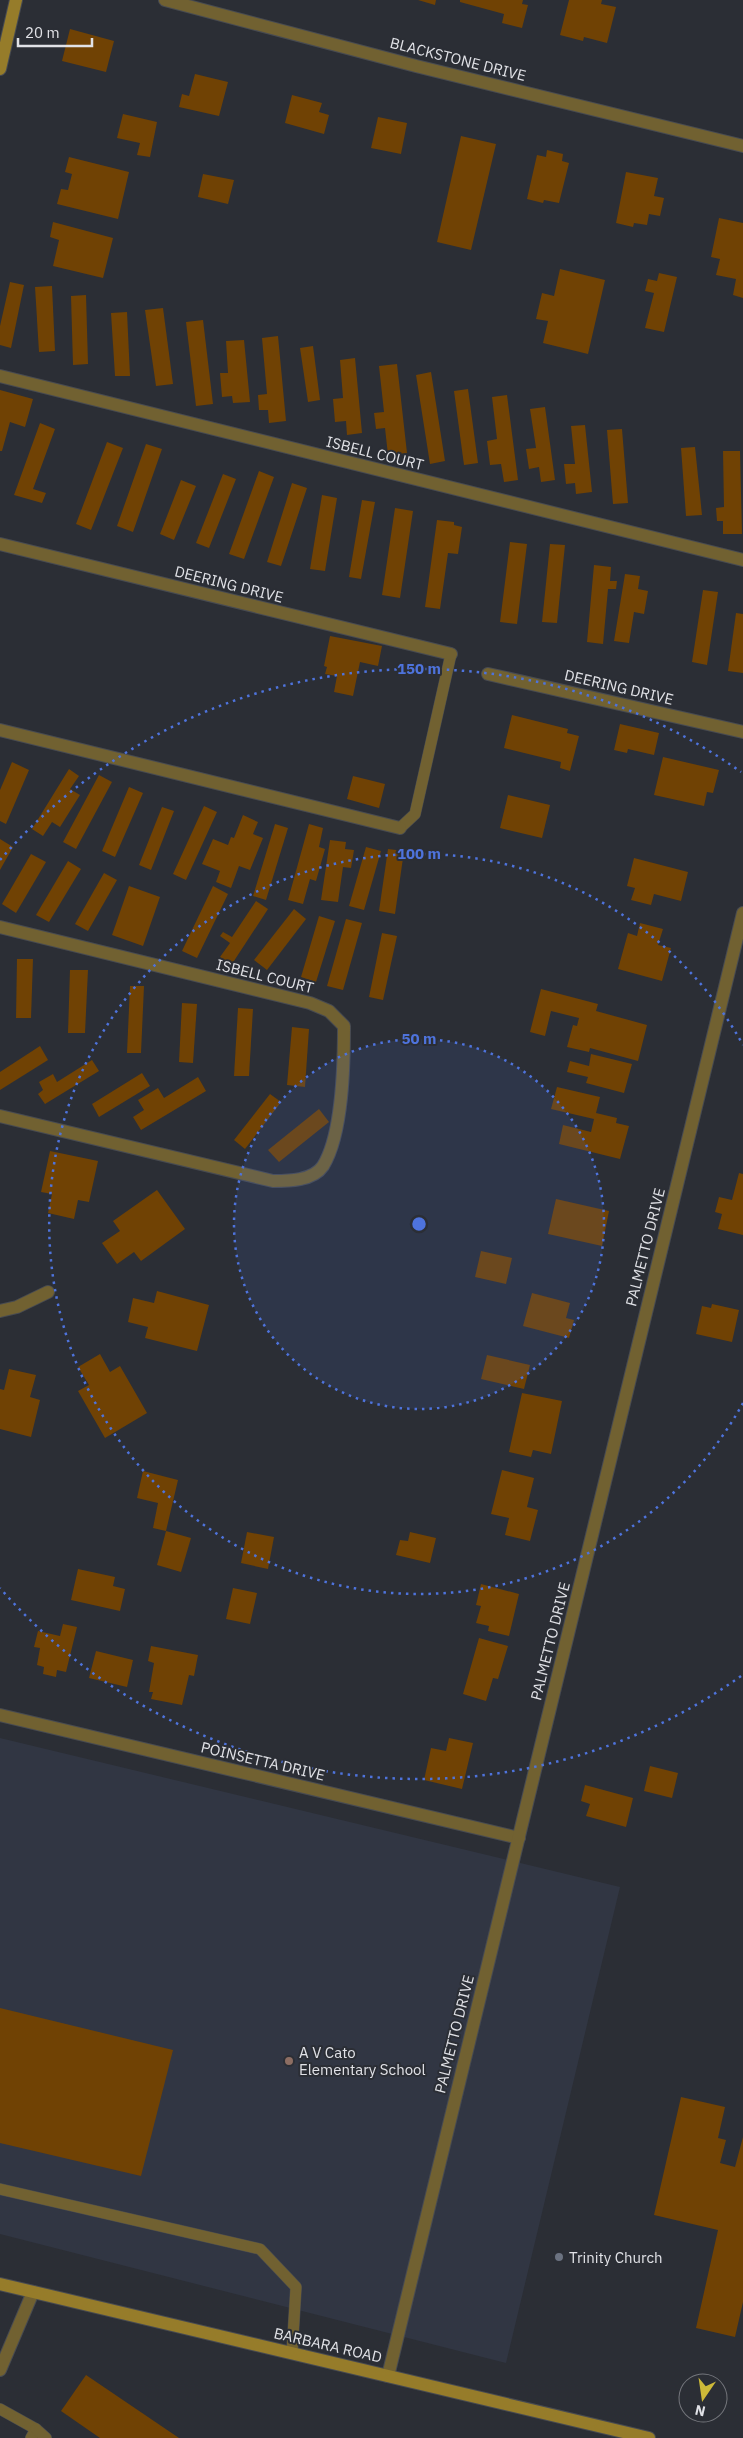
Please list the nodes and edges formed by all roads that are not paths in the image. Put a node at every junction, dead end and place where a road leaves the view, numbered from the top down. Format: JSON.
{"nodes":[{"id":1,"x":16,"y":0,"type":"edge"},
{"id":2,"x":165,"y":0,"type":"edge"},
{"id":3,"x":0,"y":70,"type":"edge"},
{"id":4,"x":743,"y":146,"type":"edge"},
{"id":5,"x":0,"y":376,"type":"edge"},
{"id":6,"x":0,"y":544,"type":"edge"},
{"id":7,"x":743,"y":560,"type":"edge"},
{"id":8,"x":451,"y":654,"type":"joint"},
{"id":9,"x":488,"y":674,"type":"dead end"},
{"id":10,"x":0,"y":730,"type":"edge"},
{"id":11,"x":743,"y":732,"type":"edge"},
{"id":12,"x":400,"y":828,"type":"joint"},
{"id":13,"x":743,"y":913,"type":"edge"},
{"id":14,"x":0,"y":927,"type":"edge"},
{"id":15,"x":0,"y":1116,"type":"edge"},
{"id":16,"x":48,"y":1292,"type":"dead end"},
{"id":17,"x":0,"y":1311,"type":"edge"},
{"id":18,"x":0,"y":1715,"type":"edge"},
{"id":19,"x":519,"y":1838,"type":"junction"},
{"id":20,"x":0,"y":2189,"type":"edge"},
{"id":21,"x":0,"y":2284,"type":"edge"},
{"id":22,"x":33,"y":2292,"type":"junction"},
{"id":23,"x":292,"y":2353,"type":"junction"},
{"id":24,"x":0,"y":2370,"type":"edge"},
{"id":25,"x":388,"y":2376,"type":"junction"},
{"id":26,"x":0,"y":2409,"type":"edge"},
{"id":27,"x":33,"y":2434,"type":"edge"},
{"id":28,"x":46,"y":2438,"type":"edge"},
{"id":29,"x":649,"y":2438,"type":"edge"}],
"edges":[{"from":1,"to":3,"type":"street"},
{"from":2,"to":4,"type":"street","name":"BLACKSTONE DRIVE"},
{"from":5,"to":7,"type":"street","name":"ISBELL COURT"},
{"from":6,"to":8,"type":"street","name":"DEERING DRIVE"},
{"from":8,"to":12,"type":"lane"},
{"from":9,"to":11,"type":"street","name":"DEERING DRIVE"},
{"from":10,"to":12,"type":"street"},
{"from":13,"to":19,"type":"street","name":"PALMETTO DRIVE"},
{"from":14,"to":15,"type":"street","name":"ISBELL COURT"},
{"from":16,"to":17,"type":"street"},
{"from":18,"to":19,"type":"street","name":"POINSETTA DRIVE"},
{"from":19,"to":25,"type":"street","name":"PALMETTO DRIVE"},
{"from":20,"to":23,"type":"lane"},
{"from":21,"to":22,"type":"street","name":"BARBARA ROAD"},
{"from":22,"to":23,"type":"street","name":"BARBARA ROAD"},
{"from":22,"to":24,"type":"street"},
{"from":23,"to":25,"type":"street","name":"BARBARA ROAD"},
{"from":25,"to":29,"type":"street","name":"BARBARA ROAD"},
{"from":26,"to":27,"type":"lane"},
{"from":27,"to":28,"type":"lane"}]}
